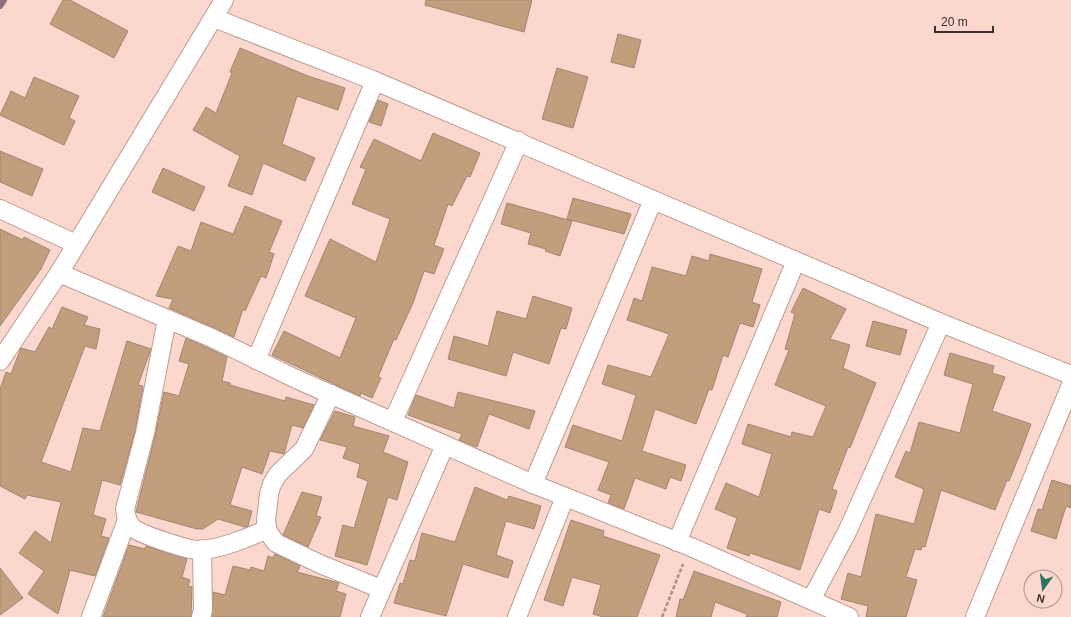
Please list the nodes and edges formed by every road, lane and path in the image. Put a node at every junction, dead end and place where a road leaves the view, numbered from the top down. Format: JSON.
{"nodes":[{"id":1,"x":224,"y":0,"type":"edge"},
{"id":2,"x":214,"y":18,"type":"junction"},
{"id":3,"x":375,"y":81,"type":"junction"},
{"id":4,"x":519,"y":142,"type":"junction"},
{"id":5,"x":653,"y":200,"type":"junction"},
{"id":6,"x":0,"y":209,"type":"edge"},
{"id":7,"x":76,"y":244,"type":"junction"},
{"id":8,"x":796,"y":261,"type":"junction"},
{"id":9,"x":59,"y":273,"type":"junction"},
{"id":10,"x":167,"y":319,"type":"junction"},
{"id":11,"x":940,"y":323,"type":"junction"},
{"id":12,"x":256,"y":360,"type":"junction"},
{"id":13,"x":0,"y":361,"type":"edge"},
{"id":14,"x":1071,"y":375,"type":"edge"},
{"id":15,"x":1071,"y":385,"type":"edge"},
{"id":16,"x":331,"y":394,"type":"junction"},
{"id":17,"x":392,"y":421,"type":"junction"},
{"id":18,"x":445,"y":445,"type":"junction"},
{"id":19,"x":533,"y":484,"type":"junction"},
{"id":20,"x":566,"y":498,"type":"junction"},
{"id":21,"x":127,"y":520,"type":"junction"},
{"id":22,"x":267,"y":529,"type":"junction"},
{"id":23,"x":684,"y":544,"type":"junction"},
{"id":24,"x":202,"y":549,"type":"junction"},
{"id":25,"x":381,"y":589,"type":"junction"},
{"id":26,"x":811,"y":600,"type":"junction"},
{"id":27,"x":91,"y":617,"type":"edge"},
{"id":28,"x":201,"y":617,"type":"edge"},
{"id":29,"x":370,"y":617,"type":"edge"},
{"id":30,"x":517,"y":617,"type":"edge"},
{"id":31,"x":662,"y":617,"type":"edge"},
{"id":32,"x":849,"y":617,"type":"edge"},
{"id":33,"x":975,"y":617,"type":"edge"}],
"edges":[{"from":1,"to":2,"type":"street"},
{"from":2,"to":3,"type":"street"},
{"from":2,"to":7,"type":"street"},
{"from":3,"to":4,"type":"street"},
{"from":3,"to":12,"type":"street"},
{"from":4,"to":5,"type":"street"},
{"from":4,"to":17,"type":"street"},
{"from":5,"to":8,"type":"street"},
{"from":5,"to":19,"type":"street"},
{"from":6,"to":7,"type":"street"},
{"from":7,"to":9,"type":"street"},
{"from":8,"to":11,"type":"street"},
{"from":8,"to":23,"type":"street"},
{"from":9,"to":10,"type":"street"},
{"from":9,"to":13,"type":"street"},
{"from":10,"to":12,"type":"street"},
{"from":10,"to":21,"type":"street"},
{"from":11,"to":14,"type":"street"},
{"from":11,"to":26,"type":"street"},
{"from":12,"to":16,"type":"street"},
{"from":15,"to":33,"type":"street"},
{"from":16,"to":17,"type":"street"},
{"from":16,"to":22,"type":"street"},
{"from":17,"to":18,"type":"street"},
{"from":18,"to":19,"type":"street"},
{"from":18,"to":25,"type":"street"},
{"from":19,"to":20,"type":"street"},
{"from":20,"to":23,"type":"street"},
{"from":20,"to":30,"type":"street"},
{"from":21,"to":24,"type":"street"},
{"from":21,"to":27,"type":"street"},
{"from":22,"to":24,"type":"street"},
{"from":22,"to":25,"type":"street"},
{"from":23,"to":26,"type":"street"},
{"from":23,"to":31,"type":"path"},
{"from":24,"to":28,"type":"street"},
{"from":25,"to":29,"type":"street"},
{"from":26,"to":32,"type":"street"}]}
